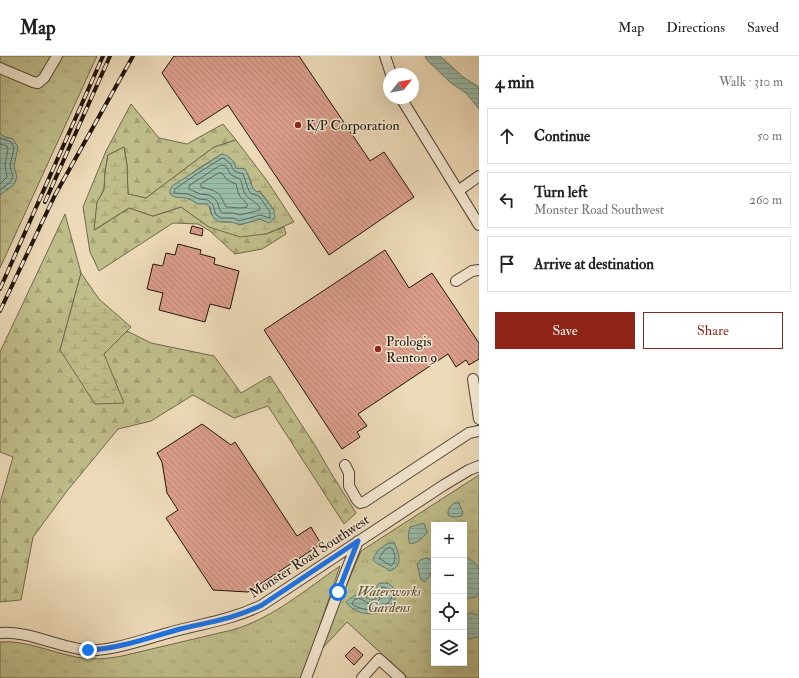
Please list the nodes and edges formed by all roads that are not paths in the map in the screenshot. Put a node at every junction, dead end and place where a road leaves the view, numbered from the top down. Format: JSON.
{"nodes":[{"id":1,"x":57,"y":56,"type":"edge"},
{"id":2,"x":386,"y":56,"type":"edge"},
{"id":3,"x":0,"y":68,"type":"edge"},
{"id":4,"x":389,"y":68,"type":"edge"},
{"id":5,"x":405,"y":104,"type":"edge"},
{"id":6,"x":479,"y":176,"type":"edge"},
{"id":7,"x":458,"y":190,"type":"junction"},
{"id":8,"x":479,"y":225,"type":"edge"},
{"id":9,"x":479,"y":270,"type":"edge"},
{"id":10,"x":456,"y":281,"type":"dead end"},
{"id":11,"x":473,"y":379,"type":"dead end"},
{"id":12,"x":479,"y":419,"type":"edge"},
{"id":13,"x":479,"y":432,"type":"edge"},
{"id":14,"x":345,"y":465,"type":"dead end"},
{"id":15,"x":479,"y":466,"type":"edge"},
{"id":16,"x":358,"y":541,"type":"junction"},
{"id":17,"x":0,"y":633,"type":"edge"},
{"id":18,"x":306,"y":678,"type":"edge"},
{"id":19,"x":362,"y":678,"type":"edge"},
{"id":20,"x":400,"y":678,"type":"edge"}],
"edges":[{"from":1,"to":3,"type":"street"},
{"from":2,"to":4,"type":"street"},
{"from":5,"to":7,"type":"street"},
{"from":6,"to":7,"type":"street"},
{"from":7,"to":8,"type":"street"},
{"from":9,"to":10,"type":"street"},
{"from":11,"to":12,"type":"street"},
{"from":13,"to":14,"type":"street"},
{"from":15,"to":16,"type":"street","name":"Monster Road Southwest"},
{"from":16,"to":17,"type":"street","name":"Monster Road Southwest"},
{"from":16,"to":18,"type":"street"},
{"from":19,"to":20,"type":"street"}]}
